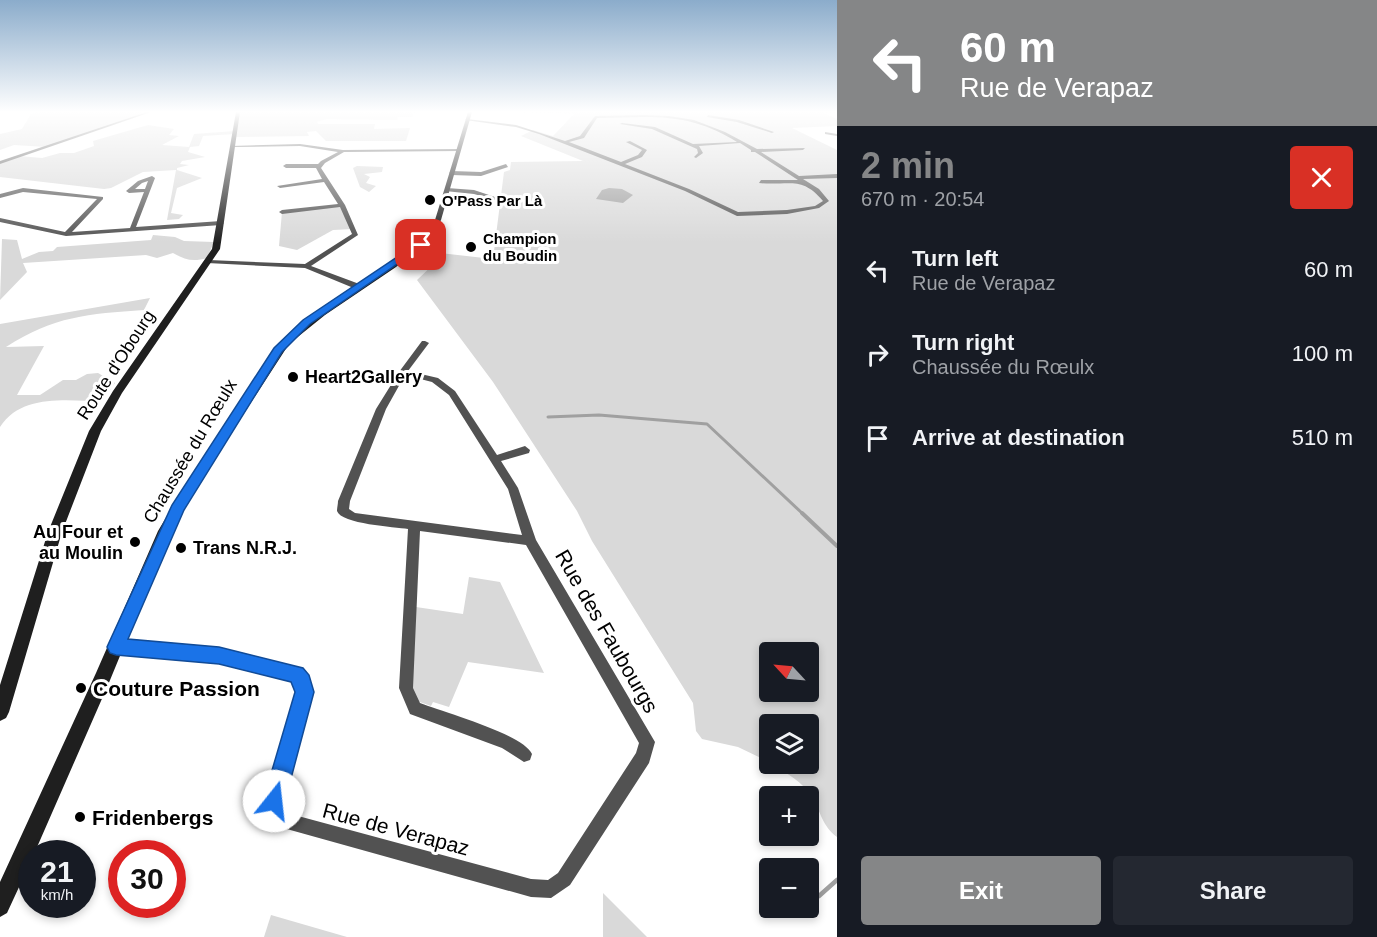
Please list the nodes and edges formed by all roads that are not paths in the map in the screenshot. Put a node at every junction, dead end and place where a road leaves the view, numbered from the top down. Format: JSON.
{"nodes":[{"id":1,"x":21,"y":156,"type":"edge"},
{"id":2,"x":231,"y":156,"type":"edge"},
{"id":3,"x":335,"y":156,"type":"edge"},
{"id":4,"x":457,"y":156,"type":"edge"},
{"id":5,"x":600,"y":156,"type":"edge"},
{"id":6,"x":640,"y":156,"type":"edge"},
{"id":7,"x":760,"y":156,"type":"edge"},
{"id":8,"x":0,"y":163,"type":"edge"},
{"id":9,"x":621,"y":164,"type":"junction"},
{"id":10,"x":286,"y":166,"type":"dead end"},
{"id":11,"x":319,"y":166,"type":"junction"},
{"id":12,"x":506,"y":166,"type":"dead end"},
{"id":13,"x":452,"y":172,"type":"junction"},
{"id":14,"x":837,"y":176,"type":"edge"},
{"id":15,"x":796,"y":178,"type":"junction"},
{"id":16,"x":326,"y":180,"type":"junction"},
{"id":17,"x":803,"y":182,"type":"junction"},
{"id":18,"x":761,"y":183,"type":"dead end"},
{"id":19,"x":280,"y":186,"type":"dead end"},
{"id":20,"x":148,"y":189,"type":"dead end"},
{"id":21,"x":447,"y":190,"type":"junction"},
{"id":22,"x":0,"y":196,"type":"edge"},
{"id":23,"x":498,"y":199,"type":"dead end"},
{"id":24,"x":826,"y":201,"type":"junction"},
{"id":25,"x":837,"y":201,"type":"edge"},
{"id":26,"x":342,"y":205,"type":"junction"},
{"id":27,"x":282,"y":212,"type":"dead end"},
{"id":28,"x":731,"y":213,"type":"junction"},
{"id":29,"x":740,"y":218,"type":"dead end"},
{"id":30,"x":0,"y":219,"type":"edge"},
{"id":31,"x":221,"y":223,"type":"junction"},
{"id":32,"x":132,"y":230,"type":"junction"},
{"id":33,"x":66,"y":234,"type":"junction"},
{"id":34,"x":209,"y":262,"type":"junction"},
{"id":35,"x":306,"y":266,"type":"junction"},
{"id":36,"x":359,"y":287,"type":"junction"},
{"id":37,"x":425,"y":343,"type":"dead end"},
{"id":38,"x":403,"y":372,"type":"junction"},
{"id":39,"x":525,"y":450,"type":"dead end"},
{"id":40,"x":494,"y":459,"type":"junction"},
{"id":41,"x":414,"y":525,"type":"junction"},
{"id":42,"x":530,"y":541,"type":"junction"},
{"id":43,"x":116,"y":647,"type":"junction"},
{"id":44,"x":0,"y":712,"type":"edge"},
{"id":45,"x":647,"y":742,"type":"joint"},
{"id":46,"x":525,"y":754,"type":"dead end"},
{"id":47,"x":0,"y":906,"type":"edge"}],
"edges":[{"from":1,"to":8,"type":"street"},
{"from":2,"to":31,"type":"main road","name":"Route d'Obourg"},
{"from":3,"to":11,"type":"street"},
{"from":4,"to":13,"type":"main road","name":"Chaussée du Rœulx"},
{"from":5,"to":9,"type":"street"},
{"from":6,"to":9,"type":"street"},
{"from":7,"to":15,"type":"street"},
{"from":9,"to":28,"type":"street"},
{"from":10,"to":11,"type":"street"},
{"from":11,"to":16,"type":"street"},
{"from":12,"to":13,"type":"street"},
{"from":13,"to":21,"type":"main road","name":"Chaussée du Rœulx"},
{"from":14,"to":15,"type":"street"},
{"from":15,"to":17,"type":"street"},
{"from":16,"to":19,"type":"street"},
{"from":16,"to":26,"type":"street"},
{"from":17,"to":18,"type":"street"},
{"from":17,"to":24,"type":"street"},
{"from":20,"to":32,"type":"street"},
{"from":21,"to":23,"type":"street"},
{"from":21,"to":36,"type":"main road","name":"Chaussée du Rœulx"},
{"from":22,"to":33,"type":"street"},
{"from":24,"to":25,"type":"street"},
{"from":24,"to":28,"type":"street"},
{"from":26,"to":27,"type":"street"},
{"from":26,"to":35,"type":"street"},
{"from":28,"to":29,"type":"street"},
{"from":30,"to":33,"type":"street"},
{"from":31,"to":32,"type":"street"},
{"from":31,"to":34,"type":"main road","name":"Route d'Obourg"},
{"from":32,"to":33,"type":"street"},
{"from":34,"to":35,"type":"street"},
{"from":34,"to":44,"type":"main road","name":"Route d'Obourg"},
{"from":35,"to":36,"type":"street"},
{"from":36,"to":43,"type":"main road","name":"Chaussée du Rœulx"},
{"from":37,"to":38,"type":"street","name":"Rue des Faubourgs"},
{"from":38,"to":40,"type":"street","name":"Rue des Faubourgs"},
{"from":38,"to":41,"type":"street","name":"Rue des Faubourgs"},
{"from":39,"to":40,"type":"street"},
{"from":40,"to":42,"type":"street","name":"Rue des Faubourgs"},
{"from":41,"to":42,"type":"street","name":"Rue des Faubourgs"},
{"from":41,"to":46,"type":"street"},
{"from":42,"to":45,"type":"street","name":"Rue des Faubourgs"},
{"from":43,"to":45,"type":"street","name":"Rue de Verapaz"},
{"from":43,"to":47,"type":"main road","name":"Chaussée du Rœulx"}]}
